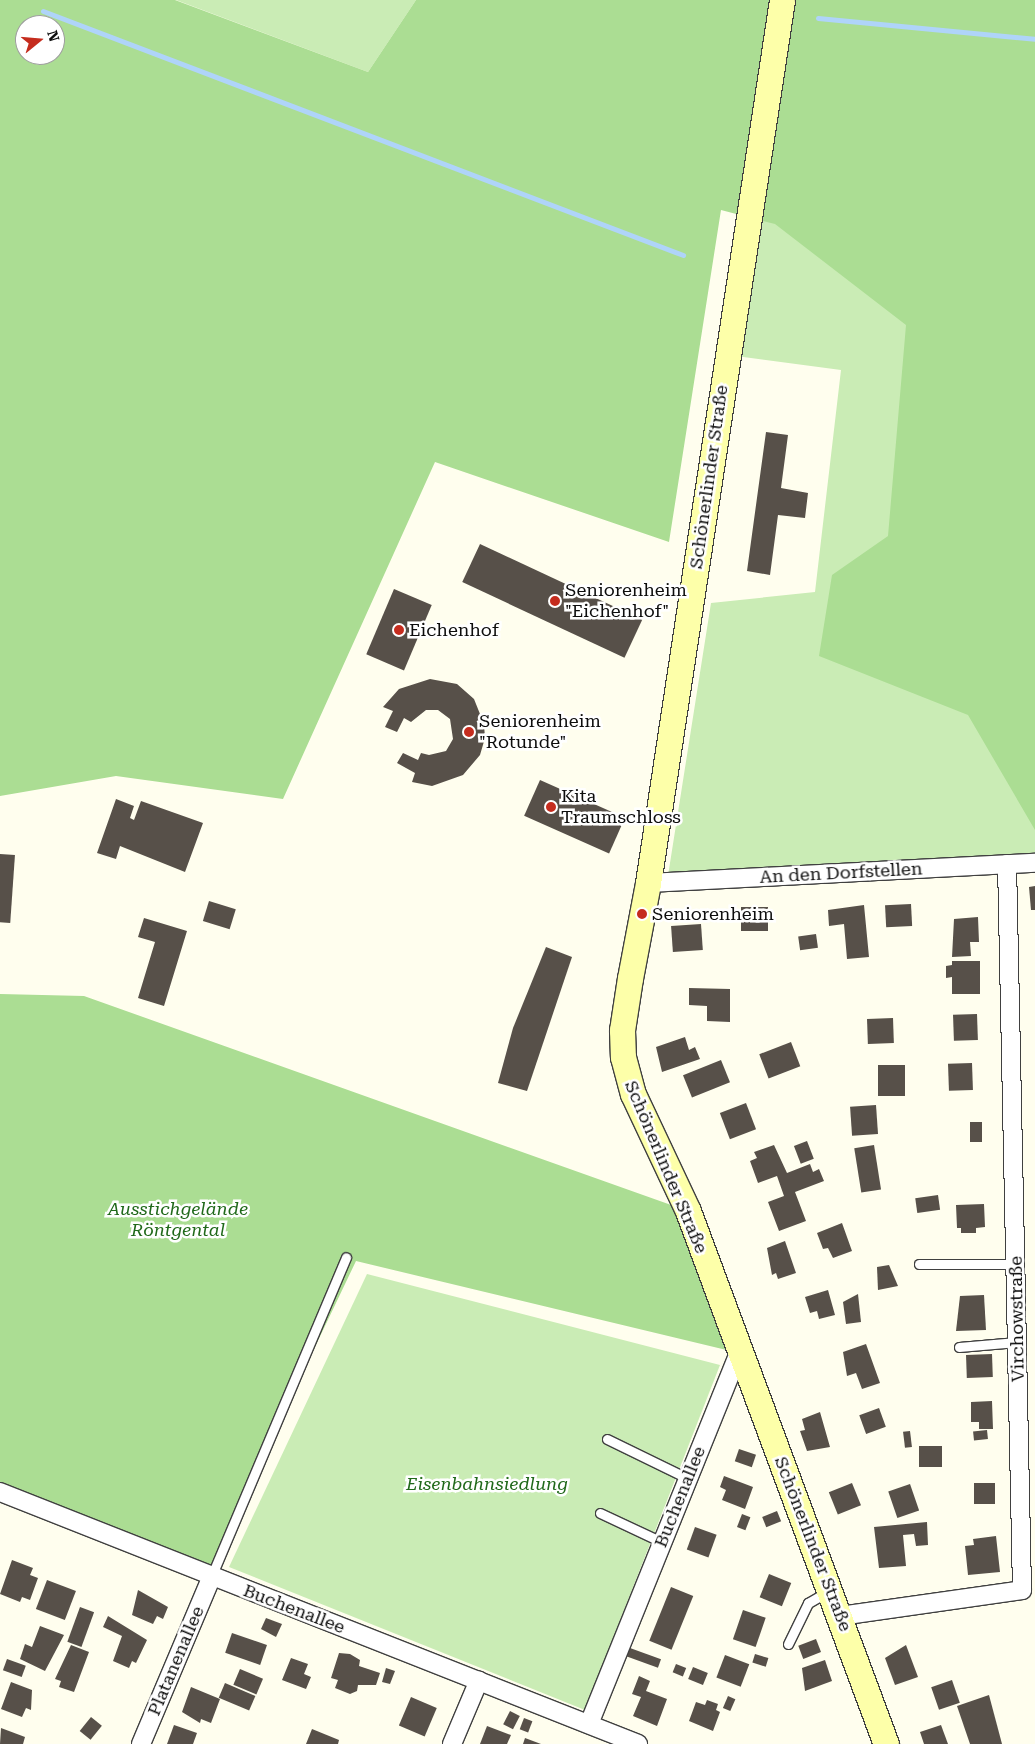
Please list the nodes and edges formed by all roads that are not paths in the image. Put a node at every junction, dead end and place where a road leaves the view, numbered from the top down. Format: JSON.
{"nodes":[{"id":1,"x":782,"y":0,"type":"edge"},
{"id":2,"x":1035,"y":863,"type":"edge"},
{"id":3,"x":1007,"y":864,"type":"junction"},
{"id":4,"x":648,"y":883,"type":"junction"},
{"id":5,"x":346,"y":1257,"type":"dead end"},
{"id":6,"x":919,"y":1264,"type":"dead end"},
{"id":7,"x":1016,"y":1264,"type":"junction"},
{"id":8,"x":1017,"y":1342,"type":"junction"},
{"id":9,"x":958,"y":1347,"type":"dead end"},
{"id":10,"x":739,"y":1353,"type":"junction"},
{"id":11,"x":607,"y":1439,"type":"dead end"},
{"id":12,"x":688,"y":1478,"type":"junction"},
{"id":13,"x":0,"y":1492,"type":"edge"},
{"id":14,"x":600,"y":1513,"type":"dead end"},
{"id":15,"x":662,"y":1542,"type":"junction"},
{"id":16,"x":210,"y":1578,"type":"junction"},
{"id":17,"x":830,"y":1590,"type":"junction"},
{"id":18,"x":840,"y":1616,"type":"junction"},
{"id":19,"x":788,"y":1644,"type":"dead end"},
{"id":20,"x":479,"y":1680,"type":"junction"},
{"id":21,"x":589,"y":1724,"type":"junction"},
{"id":22,"x":141,"y":1744,"type":"edge"},
{"id":23,"x":452,"y":1744,"type":"edge"},
{"id":24,"x":638,"y":1744,"type":"edge"},
{"id":25,"x":886,"y":1744,"type":"edge"}],
"edges":[{"from":1,"to":4,"type":"street","name":"Schönerlinder Straße"},
{"from":2,"to":3,"type":"street","name":"An den Dorfstellen"},
{"from":3,"to":4,"type":"street","name":"An den Dorfstellen"},
{"from":3,"to":7,"type":"street","name":"Virchowstraße"},
{"from":4,"to":10,"type":"street","name":"Schönerlinder Straße"},
{"from":5,"to":16,"type":"lane"},
{"from":6,"to":7,"type":"lane"},
{"from":7,"to":8,"type":"street","name":"Virchowstraße"},
{"from":8,"to":9,"type":"lane"},
{"from":8,"to":18,"type":"street","name":"Virchowstraße"},
{"from":10,"to":12,"type":"street","name":"Buchenallee"},
{"from":10,"to":17,"type":"street","name":"Schönerlinder Straße"},
{"from":11,"to":12,"type":"lane"},
{"from":12,"to":15,"type":"street","name":"Buchenallee"},
{"from":13,"to":16,"type":"street","name":"Buchenallee"},
{"from":14,"to":15,"type":"lane"},
{"from":15,"to":21,"type":"street","name":"Buchenallee"},
{"from":16,"to":20,"type":"street","name":"Buchenallee"},
{"from":16,"to":22,"type":"street","name":"Platanenallee"},
{"from":17,"to":18,"type":"street","name":"Schönerlinder Straße"},
{"from":17,"to":19,"type":"lane"},
{"from":18,"to":25,"type":"street","name":"Schönerlinder Straße"},
{"from":20,"to":21,"type":"street","name":"Buchenallee"},
{"from":20,"to":23,"type":"street"},
{"from":21,"to":24,"type":"street","name":"Buchenallee"}]}
